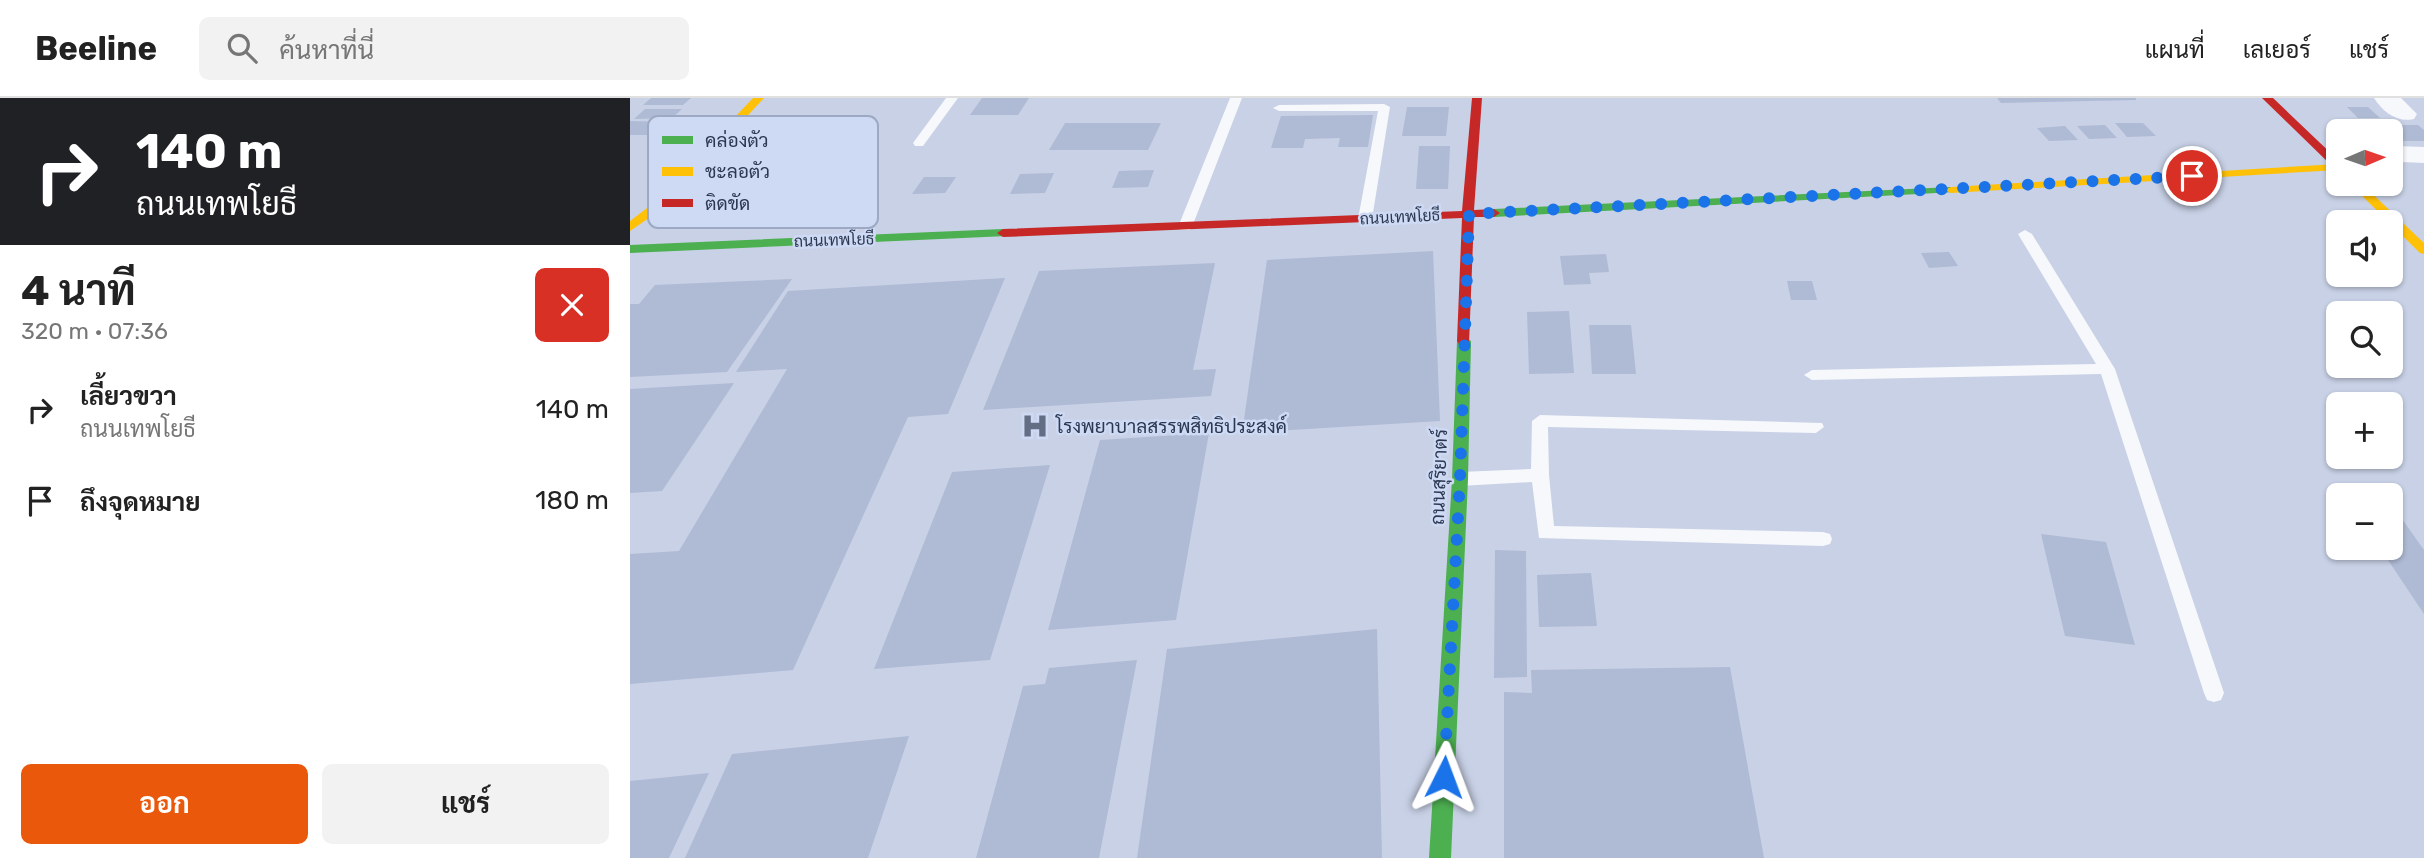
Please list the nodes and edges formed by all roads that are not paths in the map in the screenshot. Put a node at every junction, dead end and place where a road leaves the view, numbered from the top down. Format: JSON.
{"nodes":[{"id":1,"x":759,"y":98,"type":"edge"},
{"id":2,"x":951,"y":98,"type":"edge"},
{"id":3,"x":1236,"y":98,"type":"edge"},
{"id":4,"x":1477,"y":98,"type":"edge"},
{"id":5,"x":2267,"y":98,"type":"edge"},
{"id":6,"x":2386,"y":98,"type":"edge"},
{"id":7,"x":1279,"y":108,"type":"dead end"},
{"id":8,"x":2405,"y":114,"type":"dead end"},
{"id":9,"x":742,"y":116,"type":"edge"},
{"id":10,"x":919,"y":143,"type":"dead end"},
{"id":11,"x":2403,"y":154,"type":"edge"},
{"id":12,"x":2326,"y":155,"type":"edge"},
{"id":13,"x":2424,"y":155,"type":"edge"},
{"id":14,"x":2326,"y":167,"type":"edge"},
{"id":15,"x":2403,"y":171,"type":"edge"},
{"id":16,"x":2424,"y":175,"type":"edge"},
{"id":17,"x":2368,"y":196,"type":"edge"},
{"id":18,"x":648,"y":213,"type":"edge"},
{"id":19,"x":1469,"y":214,"type":"junction"},
{"id":20,"x":1365,"y":219,"type":"junction"},
{"id":21,"x":630,"y":227,"type":"edge"},
{"id":22,"x":1185,"y":227,"type":"junction"},
{"id":23,"x":2025,"y":234,"type":"dead end"},
{"id":24,"x":630,"y":249,"type":"edge"},
{"id":25,"x":2424,"y":250,"type":"edge"},
{"id":26,"x":2107,"y":369,"type":"junction"},
{"id":27,"x":1812,"y":375,"type":"dead end"},
{"id":28,"x":1816,"y":427,"type":"dead end"},
{"id":29,"x":1540,"y":475,"type":"junction"},
{"id":30,"x":1460,"y":479,"type":"junction"},
{"id":31,"x":1823,"y":540,"type":"dead end"},
{"id":32,"x":2214,"y":693,"type":"dead end"},
{"id":33,"x":1440,"y":858,"type":"edge"}],
"edges":[{"from":1,"to":9,"type":"street"},
{"from":2,"to":10,"type":"lane"},
{"from":3,"to":22,"type":"lane"},
{"from":4,"to":19,"type":"street","name":"ถนนสุริยาตร์"},
{"from":5,"to":12,"type":"street"},
{"from":6,"to":8,"type":"street"},
{"from":7,"to":20,"type":"lane"},
{"from":11,"to":13,"type":"street"},
{"from":14,"to":19,"type":"street","name":"ถนนเทพโยธี"},
{"from":15,"to":16,"type":"street"},
{"from":17,"to":25,"type":"street"},
{"from":18,"to":21,"type":"street"},
{"from":19,"to":20,"type":"street","name":"ถนนเทพโยธี"},
{"from":19,"to":30,"type":"street","name":"ถนนสุริยาตร์"},
{"from":20,"to":22,"type":"street","name":"ถนนเทพโยธี"},
{"from":22,"to":24,"type":"street","name":"ถนนเทพโยธี"},
{"from":23,"to":26,"type":"lane"},
{"from":26,"to":27,"type":"lane"},
{"from":26,"to":32,"type":"lane"},
{"from":28,"to":29,"type":"lane"},
{"from":29,"to":30,"type":"lane"},
{"from":29,"to":31,"type":"lane"},
{"from":30,"to":33,"type":"street","name":"ถนนสุริยาตร์"}]}
